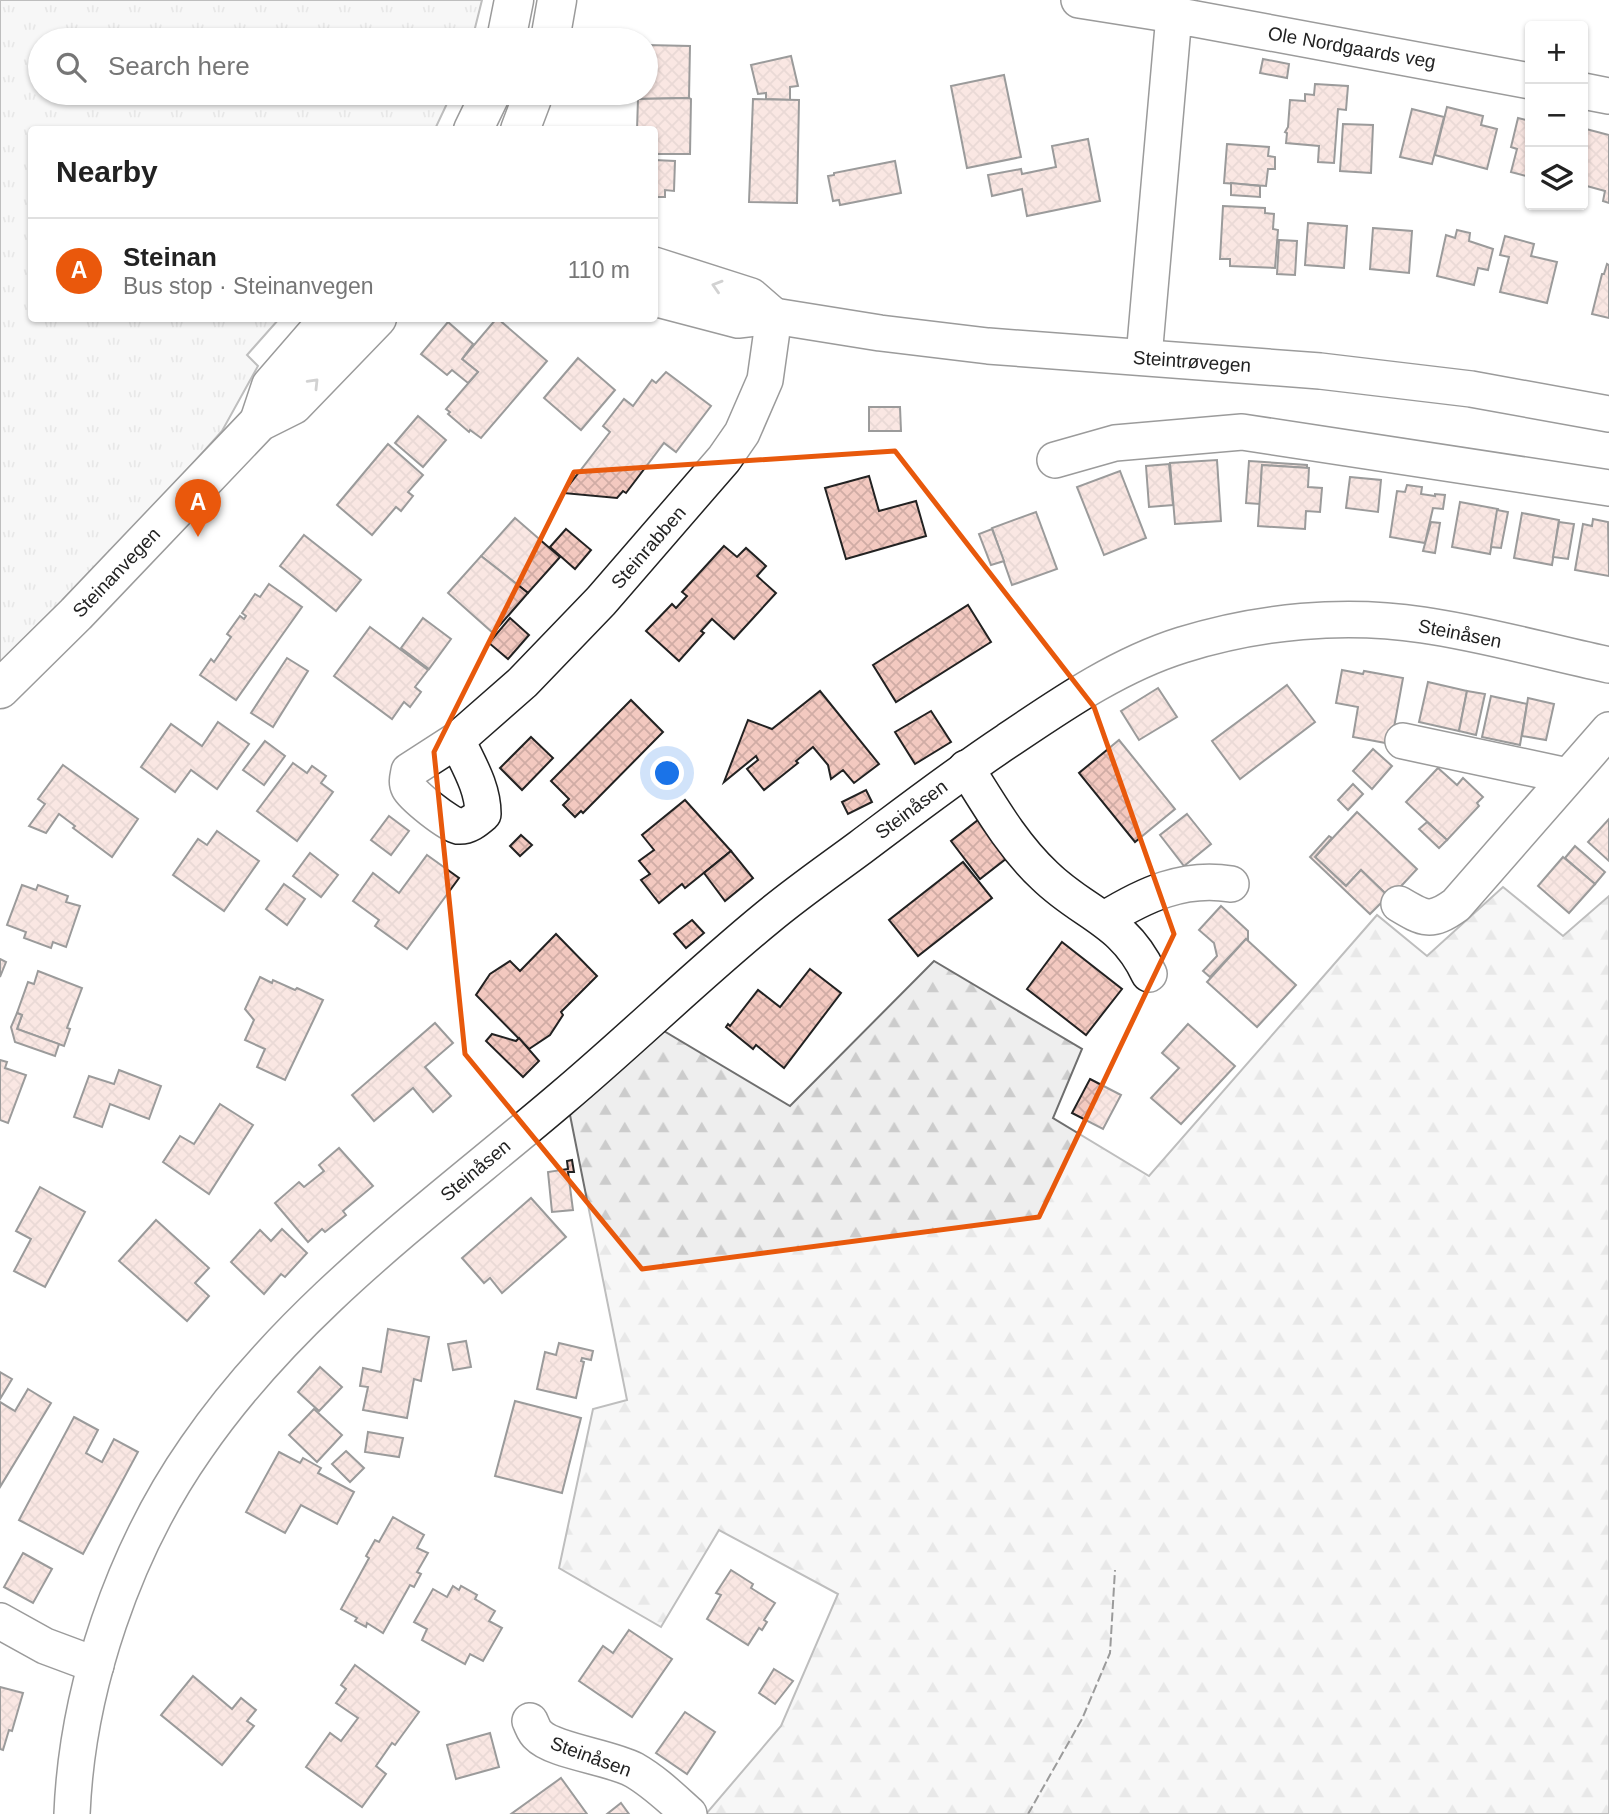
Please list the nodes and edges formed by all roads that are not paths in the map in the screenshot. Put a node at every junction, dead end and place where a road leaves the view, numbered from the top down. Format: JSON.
{"nodes":[{"id":1,"x":514,"y":0,"type":"edge"},
{"id":2,"x":557,"y":0,"type":"edge"},
{"id":3,"x":1079,"y":0,"type":"edge"},
{"id":4,"x":1174,"y":15,"type":"junction"},
{"id":5,"x":508,"y":28,"type":"edge"},
{"id":6,"x":552,"y":28,"type":"edge"},
{"id":7,"x":1525,"y":80,"type":"edge"},
{"id":8,"x":1588,"y":92,"type":"edge"},
{"id":9,"x":1609,"y":96,"type":"edge"},
{"id":10,"x":485,"y":105,"type":"edge"},
{"id":11,"x":529,"y":105,"type":"edge"},
{"id":12,"x":475,"y":126,"type":"edge"},
{"id":13,"x":522,"y":126,"type":"edge"},
{"id":14,"x":658,"y":266,"type":"edge"},
{"id":15,"x":658,"y":299,"type":"edge"},
{"id":16,"x":774,"y":316,"type":"junction"},
{"id":17,"x":327,"y":322,"type":"edge"},
{"id":18,"x":373,"y":322,"type":"edge"},
{"id":19,"x":1143,"y":357,"type":"junction"},
{"id":20,"x":1609,"y":414,"type":"edge"},
{"id":21,"x":259,"y":422,"type":"junction"},
{"id":22,"x":1055,"y":460,"type":"dead end"},
{"id":23,"x":1609,"y":488,"type":"edge"},
{"id":24,"x":1609,"y":665,"type":"edge"},
{"id":25,"x":0,"y":690,"type":"edge"},
{"id":26,"x":1609,"y":730,"type":"edge"},
{"id":27,"x":457,"y":740,"type":"dead end"},
{"id":28,"x":1403,"y":741,"type":"dead end"},
{"id":29,"x":966,"y":768,"type":"junction"},
{"id":30,"x":1568,"y":776,"type":"junction"},
{"id":31,"x":1231,"y":884,"type":"dead end"},
{"id":32,"x":1399,"y":904,"type":"dead end"},
{"id":33,"x":1105,"y":919,"type":"junction"},
{"id":34,"x":1149,"y":974,"type":"dead end"},
{"id":35,"x":0,"y":1621,"type":"edge"},
{"id":36,"x":96,"y":1665,"type":"junction"},
{"id":37,"x":530,"y":1721,"type":"dead end"},
{"id":38,"x":72,"y":1814,"type":"edge"},
{"id":39,"x":690,"y":1814,"type":"edge"}],
"edges":[{"from":1,"to":5,"type":"main road"},
{"from":2,"to":6,"type":"main road"},
{"from":3,"to":4,"type":"street","name":"Ole Nordgaards veg"},
{"from":4,"to":7,"type":"street","name":"Ole Nordgaards veg"},
{"from":4,"to":19,"type":"street"},
{"from":8,"to":9,"type":"street"},
{"from":10,"to":12,"type":"main road"},
{"from":11,"to":13,"type":"main road"},
{"from":16,"to":14,"type":"street","name":"Steintrøvegen","one_way":true},
{"from":15,"to":16,"type":"street","name":"Steintrøvegen"},
{"from":16,"to":19,"type":"street","name":"Steintrøvegen"},
{"from":16,"to":27,"type":"street","name":"Steinrabben"},
{"from":17,"to":21,"type":"main road","name":"Steinanvegen"},
{"from":21,"to":18,"type":"main road","name":"Steinanvegen","one_way":true},
{"from":19,"to":20,"type":"street","name":"Steintrøvegen"},
{"from":21,"to":25,"type":"main road","name":"Steinanvegen"},
{"from":22,"to":23,"type":"street"},
{"from":24,"to":29,"type":"street","name":"Steinåsen"},
{"from":26,"to":30,"type":"street"},
{"from":28,"to":30,"type":"street"},
{"from":29,"to":33,"type":"street","name":"Steinåsen"},
{"from":29,"to":36,"type":"street","name":"Steinåsen"},
{"from":30,"to":32,"type":"street"},
{"from":31,"to":33,"type":"street"},
{"from":33,"to":34,"type":"street","name":"Steinåsen"},
{"from":35,"to":36,"type":"street"},
{"from":36,"to":38,"type":"street","name":"Steinåsen"},
{"from":37,"to":39,"type":"street","name":"Steinåsen"}]}
